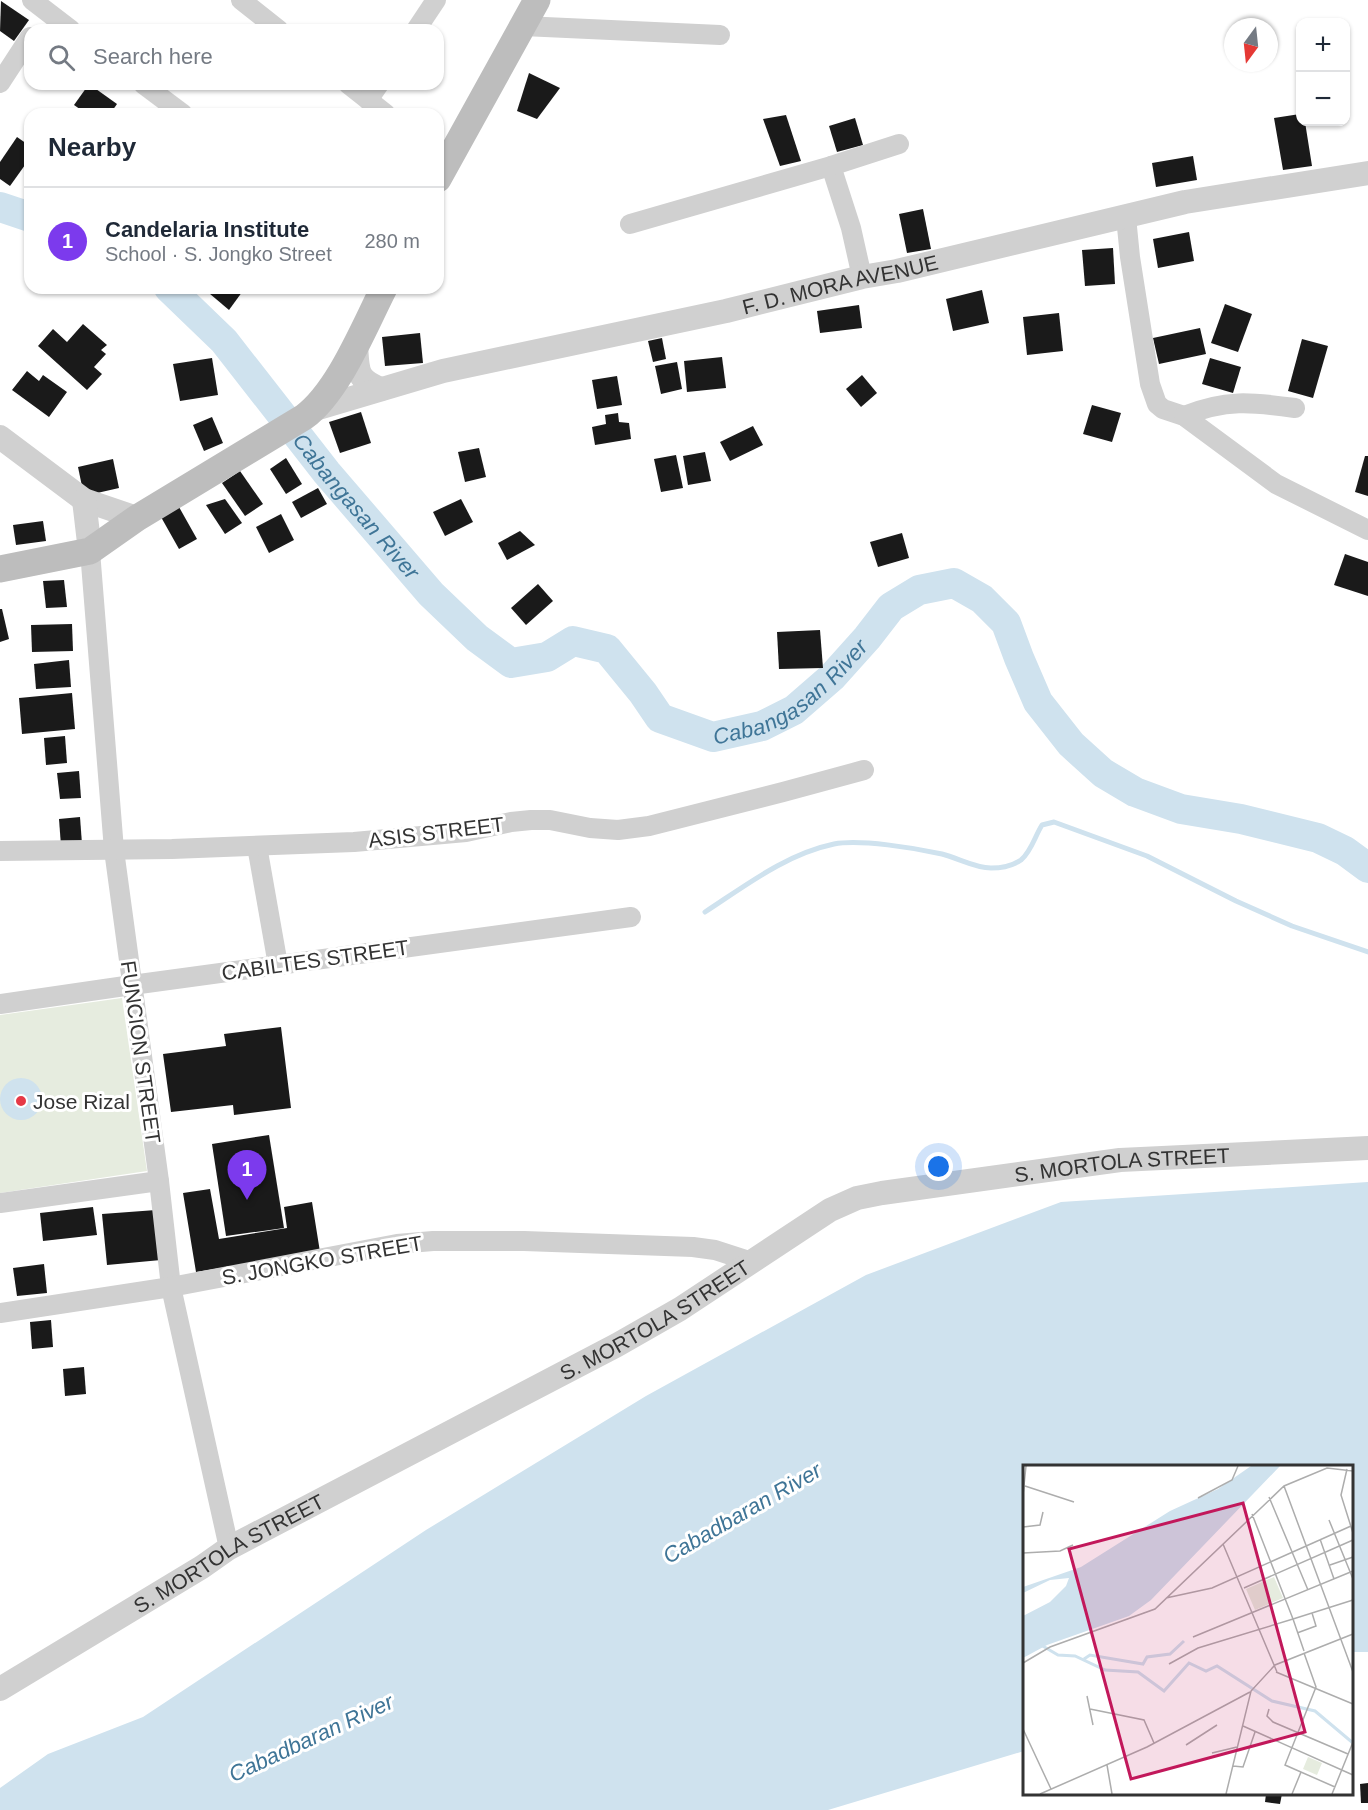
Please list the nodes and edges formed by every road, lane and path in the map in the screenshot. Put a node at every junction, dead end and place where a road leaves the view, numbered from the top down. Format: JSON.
{"nodes":[{"id":1,"x":241,"y":0,"type":"edge"},
{"id":2,"x":436,"y":0,"type":"edge"},
{"id":3,"x":537,"y":0,"type":"edge"},
{"id":4,"x":45,"y":4,"type":"edge"},
{"id":5,"x":37,"y":24,"type":"edge"},
{"id":6,"x":65,"y":24,"type":"edge"},
{"id":7,"x":271,"y":24,"type":"edge"},
{"id":8,"x":420,"y":24,"type":"edge"},
{"id":9,"x":523,"y":26,"type":"junction"},
{"id":10,"x":720,"y":34,"type":"dead end"},
{"id":11,"x":24,"y":46,"type":"edge"},
{"id":12,"x":0,"y":83,"type":"edge"},
{"id":13,"x":151,"y":90,"type":"edge"},
{"id":14,"x":374,"y":92,"type":"edge"},
{"id":15,"x":175,"y":108,"type":"edge"},
{"id":16,"x":383,"y":108,"type":"edge"},
{"id":17,"x":899,"y":144,"type":"dead end"},
{"id":18,"x":444,"y":158,"type":"edge"},
{"id":19,"x":831,"y":166,"type":"junction"},
{"id":20,"x":1368,"y":173,"type":"edge"},
{"id":21,"x":1126,"y":218,"type":"junction"},
{"id":22,"x":630,"y":224,"type":"dead end"},
{"id":23,"x":862,"y":277,"type":"junction"},
{"id":24,"x":381,"y":294,"type":"edge"},
{"id":25,"x":356,"y":345,"type":"junction"},
{"id":26,"x":381,"y":389,"type":"junction"},
{"id":27,"x":1295,"y":408,"type":"dead end"},
{"id":28,"x":1184,"y":416,"type":"junction"},
{"id":29,"x":301,"y":418,"type":"junction"},
{"id":30,"x":0,"y":437,"type":"edge"},
{"id":31,"x":84,"y":500,"type":"junction"},
{"id":32,"x":137,"y":518,"type":"junction"},
{"id":33,"x":1368,"y":530,"type":"edge"},
{"id":34,"x":90,"y":551,"type":"junction"},
{"id":35,"x":0,"y":569,"type":"edge"},
{"id":36,"x":864,"y":770,"type":"dead end"},
{"id":37,"x":257,"y":846,"type":"junction"},
{"id":38,"x":114,"y":850,"type":"junction"},
{"id":39,"x":0,"y":852,"type":"edge"},
{"id":40,"x":631,"y":917,"type":"dead end"},
{"id":41,"x":278,"y":965,"type":"junction"},
{"id":42,"x":132,"y":985,"type":"junction"},
{"id":43,"x":0,"y":1004,"type":"edge"},
{"id":44,"x":1368,"y":1148,"type":"edge"},
{"id":45,"x":159,"y":1181,"type":"junction"},
{"id":46,"x":0,"y":1203,"type":"edge"},
{"id":47,"x":752,"y":1262,"type":"junction"},
{"id":48,"x":171,"y":1287,"type":"junction"},
{"id":49,"x":0,"y":1313,"type":"edge"},
{"id":50,"x":229,"y":1548,"type":"junction"},
{"id":51,"x":0,"y":1689,"type":"edge"}],
"edges":[{"from":1,"to":7,"type":"street"},
{"from":2,"to":8,"type":"street"},
{"from":3,"to":9,"type":"main road"},
{"from":4,"to":5,"type":"street"},
{"from":4,"to":6,"type":"street"},
{"from":9,"to":10,"type":"street"},
{"from":9,"to":18,"type":"main road"},
{"from":11,"to":12,"type":"street"},
{"from":13,"to":15,"type":"street"},
{"from":14,"to":16,"type":"street"},
{"from":17,"to":19,"type":"street"},
{"from":19,"to":22,"type":"street"},
{"from":19,"to":23,"type":"street"},
{"from":20,"to":21,"type":"street","name":"F. D. MORA AVENUE"},
{"from":21,"to":23,"type":"street","name":"F. D. MORA AVENUE"},
{"from":21,"to":28,"type":"street"},
{"from":23,"to":26,"type":"street","name":"F. D. MORA AVENUE"},
{"from":24,"to":25,"type":"main road"},
{"from":25,"to":26,"type":"street"},
{"from":25,"to":29,"type":"main road"},
{"from":26,"to":29,"type":"street","name":"F. D. MORA AVENUE"},
{"from":27,"to":28,"type":"street"},
{"from":28,"to":33,"type":"street"},
{"from":29,"to":32,"type":"main road"},
{"from":30,"to":31,"type":"street"},
{"from":31,"to":32,"type":"street"},
{"from":31,"to":34,"type":"street"},
{"from":32,"to":34,"type":"main road"},
{"from":34,"to":35,"type":"main road"},
{"from":34,"to":38,"type":"street","name":"FUNCION STREET"},
{"from":36,"to":37,"type":"street","name":"ASIS STREET"},
{"from":37,"to":38,"type":"street","name":"ASIS STREET"},
{"from":37,"to":41,"type":"street"},
{"from":38,"to":39,"type":"street","name":"ASIS STREET"},
{"from":38,"to":42,"type":"street","name":"FUNCION STREET"},
{"from":40,"to":41,"type":"street","name":"CABILTES STREET"},
{"from":41,"to":42,"type":"street","name":"CABILTES STREET"},
{"from":42,"to":43,"type":"street","name":"CABILTES STREET"},
{"from":42,"to":45,"type":"street","name":"FUNCION STREET"},
{"from":44,"to":47,"type":"street","name":"S. MORTOLA STREET"},
{"from":45,"to":46,"type":"street"},
{"from":45,"to":48,"type":"street","name":"FUNCION STREET"},
{"from":47,"to":48,"type":"street","name":"S. JONGKO STREET"},
{"from":47,"to":50,"type":"street","name":"S. MORTOLA STREET"},
{"from":48,"to":49,"type":"street","name":"S. JONGKO STREET"},
{"from":48,"to":50,"type":"street","name":"FUNCION STREET"},
{"from":50,"to":51,"type":"street","name":"S. MORTOLA STREET"}]}
